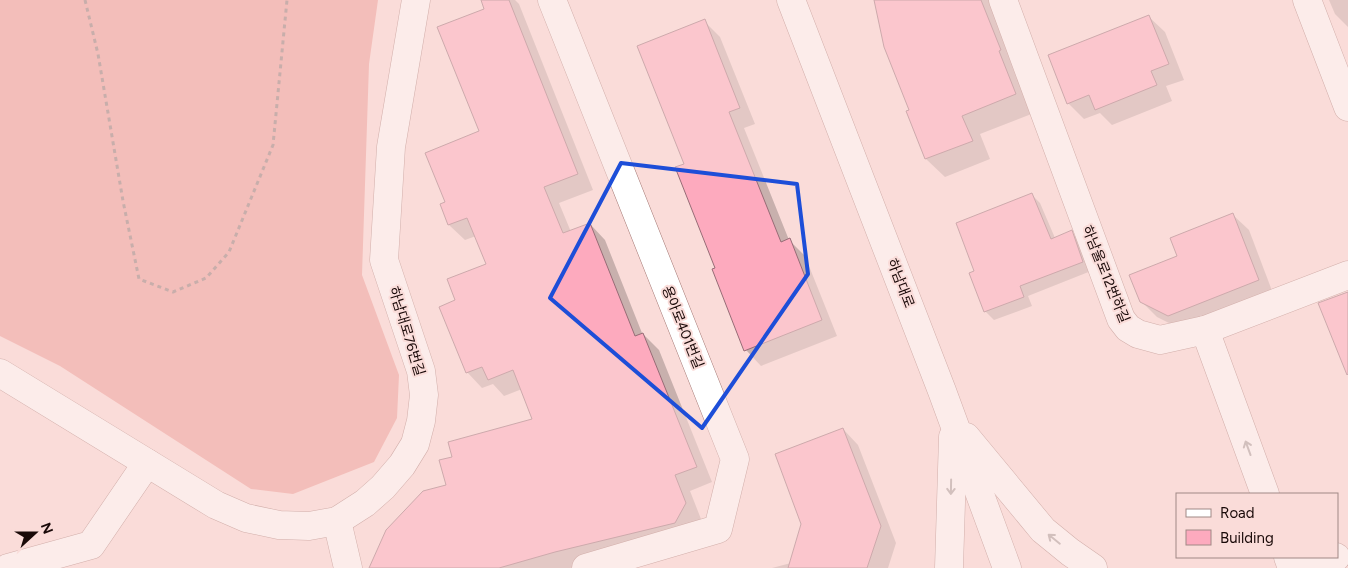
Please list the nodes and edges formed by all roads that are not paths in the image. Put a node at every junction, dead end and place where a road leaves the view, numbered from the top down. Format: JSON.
{"nodes":[{"id":1,"x":416,"y":0,"type":"edge"},
{"id":2,"x":552,"y":0,"type":"edge"},
{"id":3,"x":791,"y":0,"type":"edge"},
{"id":4,"x":1003,"y":0,"type":"edge"},
{"id":5,"x":1307,"y":0,"type":"edge"},
{"id":6,"x":1348,"y":107,"type":"edge"},
{"id":7,"x":1348,"y":275,"type":"edge"},
{"id":8,"x":1205,"y":330,"type":"junction"},
{"id":9,"x":0,"y":373,"type":"edge"},
{"id":10,"x":953,"y":420,"type":"junction"},
{"id":11,"x":147,"y":463,"type":"junction"},
{"id":12,"x":1265,"y":493,"type":"edge"},
{"id":13,"x":337,"y":521,"type":"junction"},
{"id":14,"x":1334,"y":558,"type":"edge"},
{"id":15,"x":8,"y":568,"type":"edge"},
{"id":16,"x":348,"y":568,"type":"edge"},
{"id":17,"x":586,"y":568,"type":"edge"},
{"id":18,"x":949,"y":568,"type":"edge"},
{"id":19,"x":1007,"y":568,"type":"edge"},
{"id":20,"x":1093,"y":568,"type":"edge"},
{"id":21,"x":1308,"y":568,"type":"edge"}],
"edges":[{"from":1,"to":13,"type":"street","name":"하남대로76번길"},
{"from":2,"to":17,"type":"street","name":"용아로401번길"},
{"from":3,"to":10,"type":"street","name":"하남대로"},
{"from":4,"to":8,"type":"street","name":"하남울로12번하길"},
{"from":5,"to":6,"type":"street"},
{"from":7,"to":8,"type":"street","name":"하남울로12번하길"},
{"from":12,"to":8,"type":"street","one_way":true},
{"from":9,"to":11,"type":"street","name":"하남대로76번길"},
{"from":10,"to":18,"type":"street","one_way":true},
{"from":10,"to":19,"type":"street","name":"하남대로"},
{"from":20,"to":10,"type":"street","one_way":true},
{"from":11,"to":13,"type":"street","name":"하남대로76번길"},
{"from":11,"to":15,"type":"street"},
{"from":13,"to":16,"type":"street"},
{"from":14,"to":21,"type":"street"}]}
